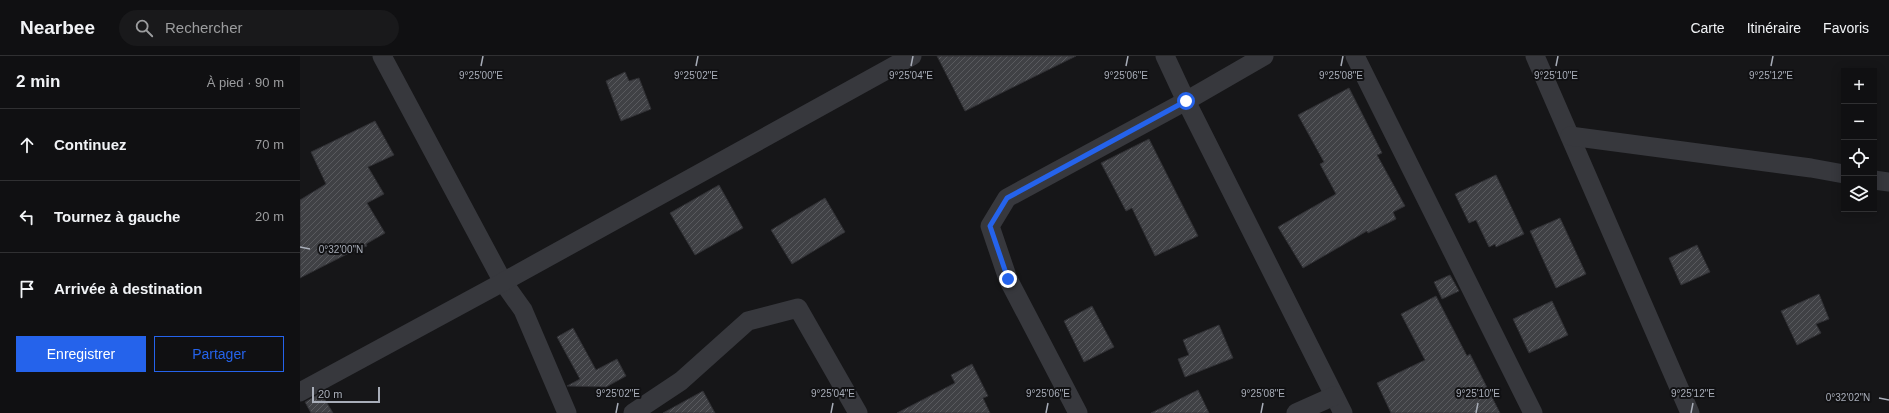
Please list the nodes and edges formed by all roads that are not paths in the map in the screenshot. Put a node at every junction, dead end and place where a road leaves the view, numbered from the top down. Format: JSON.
{"nodes":[{"id":1,"x":382,"y":56,"type":"edge"},
{"id":2,"x":912,"y":56,"type":"edge"},
{"id":3,"x":1165,"y":56,"type":"edge"},
{"id":4,"x":1264,"y":56,"type":"edge"},
{"id":5,"x":1355,"y":56,"type":"edge"},
{"id":6,"x":1534,"y":56,"type":"edge"},
{"id":7,"x":1186,"y":101,"type":"junction"},
{"id":8,"x":1570,"y":136,"type":"junction"},
{"id":9,"x":1841,"y":173,"type":"edge"},
{"id":10,"x":1877,"y":180,"type":"edge"},
{"id":11,"x":1889,"y":182,"type":"edge"},
{"id":12,"x":503,"y":282,"type":"junction"},
{"id":13,"x":300,"y":392,"type":"edge"},
{"id":14,"x":1334,"y":396,"type":"junction"},
{"id":15,"x":567,"y":413,"type":"edge"},
{"id":16,"x":633,"y":413,"type":"edge"},
{"id":17,"x":858,"y":413,"type":"edge"},
{"id":18,"x":1078,"y":413,"type":"edge"},
{"id":19,"x":1296,"y":413,"type":"edge"},
{"id":20,"x":1343,"y":413,"type":"edge"},
{"id":21,"x":1533,"y":413,"type":"edge"},
{"id":22,"x":1690,"y":413,"type":"edge"}],
"edges":[{"from":1,"to":12,"type":"street"},
{"from":2,"to":12,"type":"street"},
{"from":3,"to":7,"type":"street"},
{"from":4,"to":7,"type":"street"},
{"from":5,"to":21,"type":"street"},
{"from":6,"to":8,"type":"street"},
{"from":7,"to":14,"type":"street"},
{"from":7,"to":18,"type":"street"},
{"from":8,"to":9,"type":"street"},
{"from":8,"to":22,"type":"street"},
{"from":10,"to":11,"type":"street"},
{"from":12,"to":13,"type":"street"},
{"from":12,"to":15,"type":"street"},
{"from":14,"to":19,"type":"street"},
{"from":14,"to":20,"type":"street"},
{"from":16,"to":17,"type":"street"}]}
